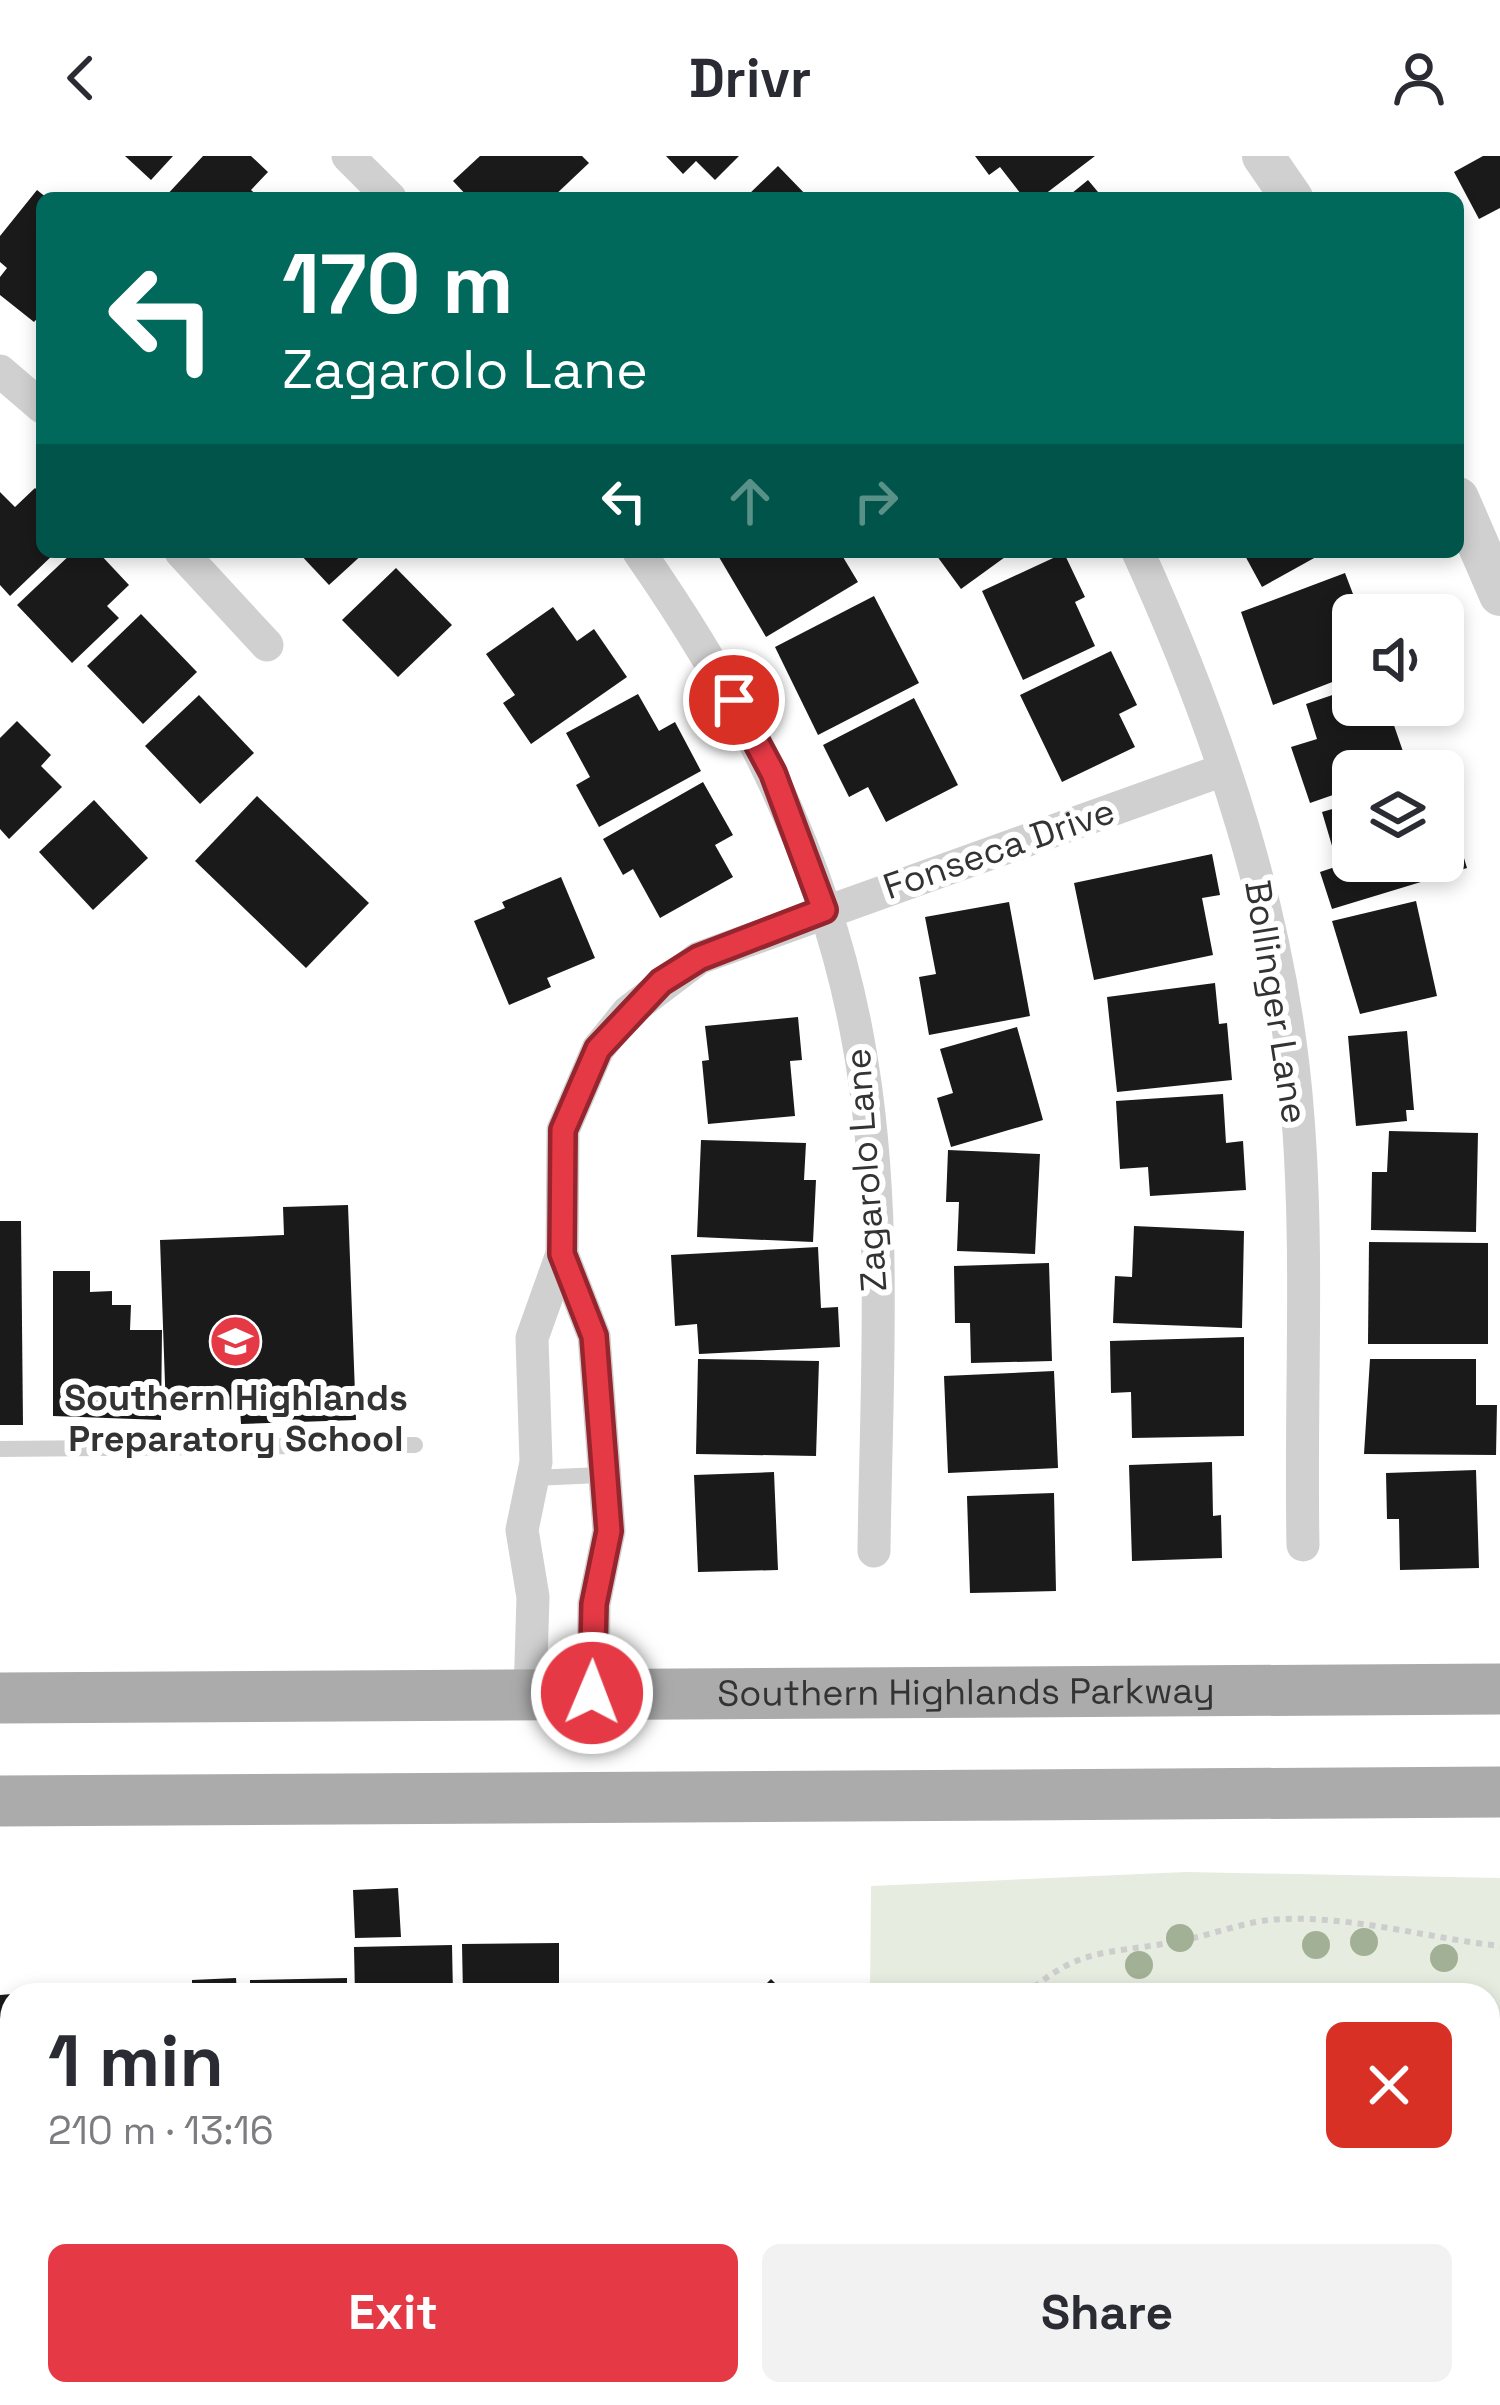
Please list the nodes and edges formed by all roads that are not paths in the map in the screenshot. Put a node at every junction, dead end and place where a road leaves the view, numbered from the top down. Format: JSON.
{"nodes":[{"id":1,"x":348,"y":156,"type":"edge"},
{"id":2,"x":1263,"y":156,"type":"edge"},
{"id":3,"x":384,"y":192,"type":"edge"},
{"id":4,"x":1288,"y":192,"type":"edge"},
{"id":5,"x":0,"y":371,"type":"edge"},
{"id":6,"x":36,"y":402,"type":"edge"},
{"id":7,"x":1464,"y":512,"type":"edge"},
{"id":8,"x":187,"y":558,"type":"edge"},
{"id":9,"x":643,"y":558,"type":"edge"},
{"id":10,"x":1141,"y":558,"type":"edge"},
{"id":11,"x":1500,"y":595,"type":"edge"},
{"id":12,"x":267,"y":645,"type":"dead end"},
{"id":13,"x":1223,"y":770,"type":"junction"},
{"id":14,"x":824,"y":910,"type":"junction"},
{"id":15,"x":562,"y":1254,"type":"junction"},
{"id":16,"x":415,"y":1445,"type":"dead end"},
{"id":17,"x":0,"y":1449,"type":"edge"},
{"id":18,"x":602,"y":1475,"type":"junction"},
{"id":19,"x":533,"y":1478,"type":"junction"},
{"id":20,"x":1303,"y":1545,"type":"dead end"},
{"id":21,"x":874,"y":1551,"type":"dead end"},
{"id":22,"x":1500,"y":1689,"type":"edge"},
{"id":23,"x":592,"y":1693,"type":"junction"},
{"id":24,"x":530,"y":1696,"type":"junction"},
{"id":25,"x":0,"y":1698,"type":"edge"},
{"id":26,"x":1500,"y":1792,"type":"edge"},
{"id":27,"x":0,"y":1801,"type":"edge"}],
"edges":[{"from":1,"to":3,"type":"street"},
{"from":2,"to":4,"type":"street"},
{"from":5,"to":6,"type":"street"},
{"from":7,"to":11,"type":"street"},
{"from":8,"to":12,"type":"street"},
{"from":9,"to":14,"type":"street","name":"Zagarolo Lane"},
{"from":10,"to":13,"type":"street","name":"Bollinger Lane"},
{"from":13,"to":14,"type":"street","name":"Fonseca Drive"},
{"from":13,"to":20,"type":"street","name":"Bollinger Lane"},
{"from":14,"to":15,"type":"street","name":"Fonseca Drive"},
{"from":14,"to":21,"type":"street","name":"Zagarolo Lane"},
{"from":15,"to":18,"type":"street","name":"Fonseca Drive"},
{"from":15,"to":19,"type":"street","name":"Fonseca Drive"},
{"from":16,"to":17,"type":"lane"},
{"from":18,"to":19,"type":"lane"},
{"from":18,"to":23,"type":"street","name":"Fonseca Drive"},
{"from":19,"to":24,"type":"street","name":"Fonseca Drive"},
{"from":22,"to":23,"type":"main road","name":"Southern Highlands Parkway"},
{"from":23,"to":24,"type":"main road","name":"Southern Highlands Parkway"},
{"from":24,"to":25,"type":"main road","name":"Southern Highlands Parkway"},
{"from":26,"to":27,"type":"main road"}]}
